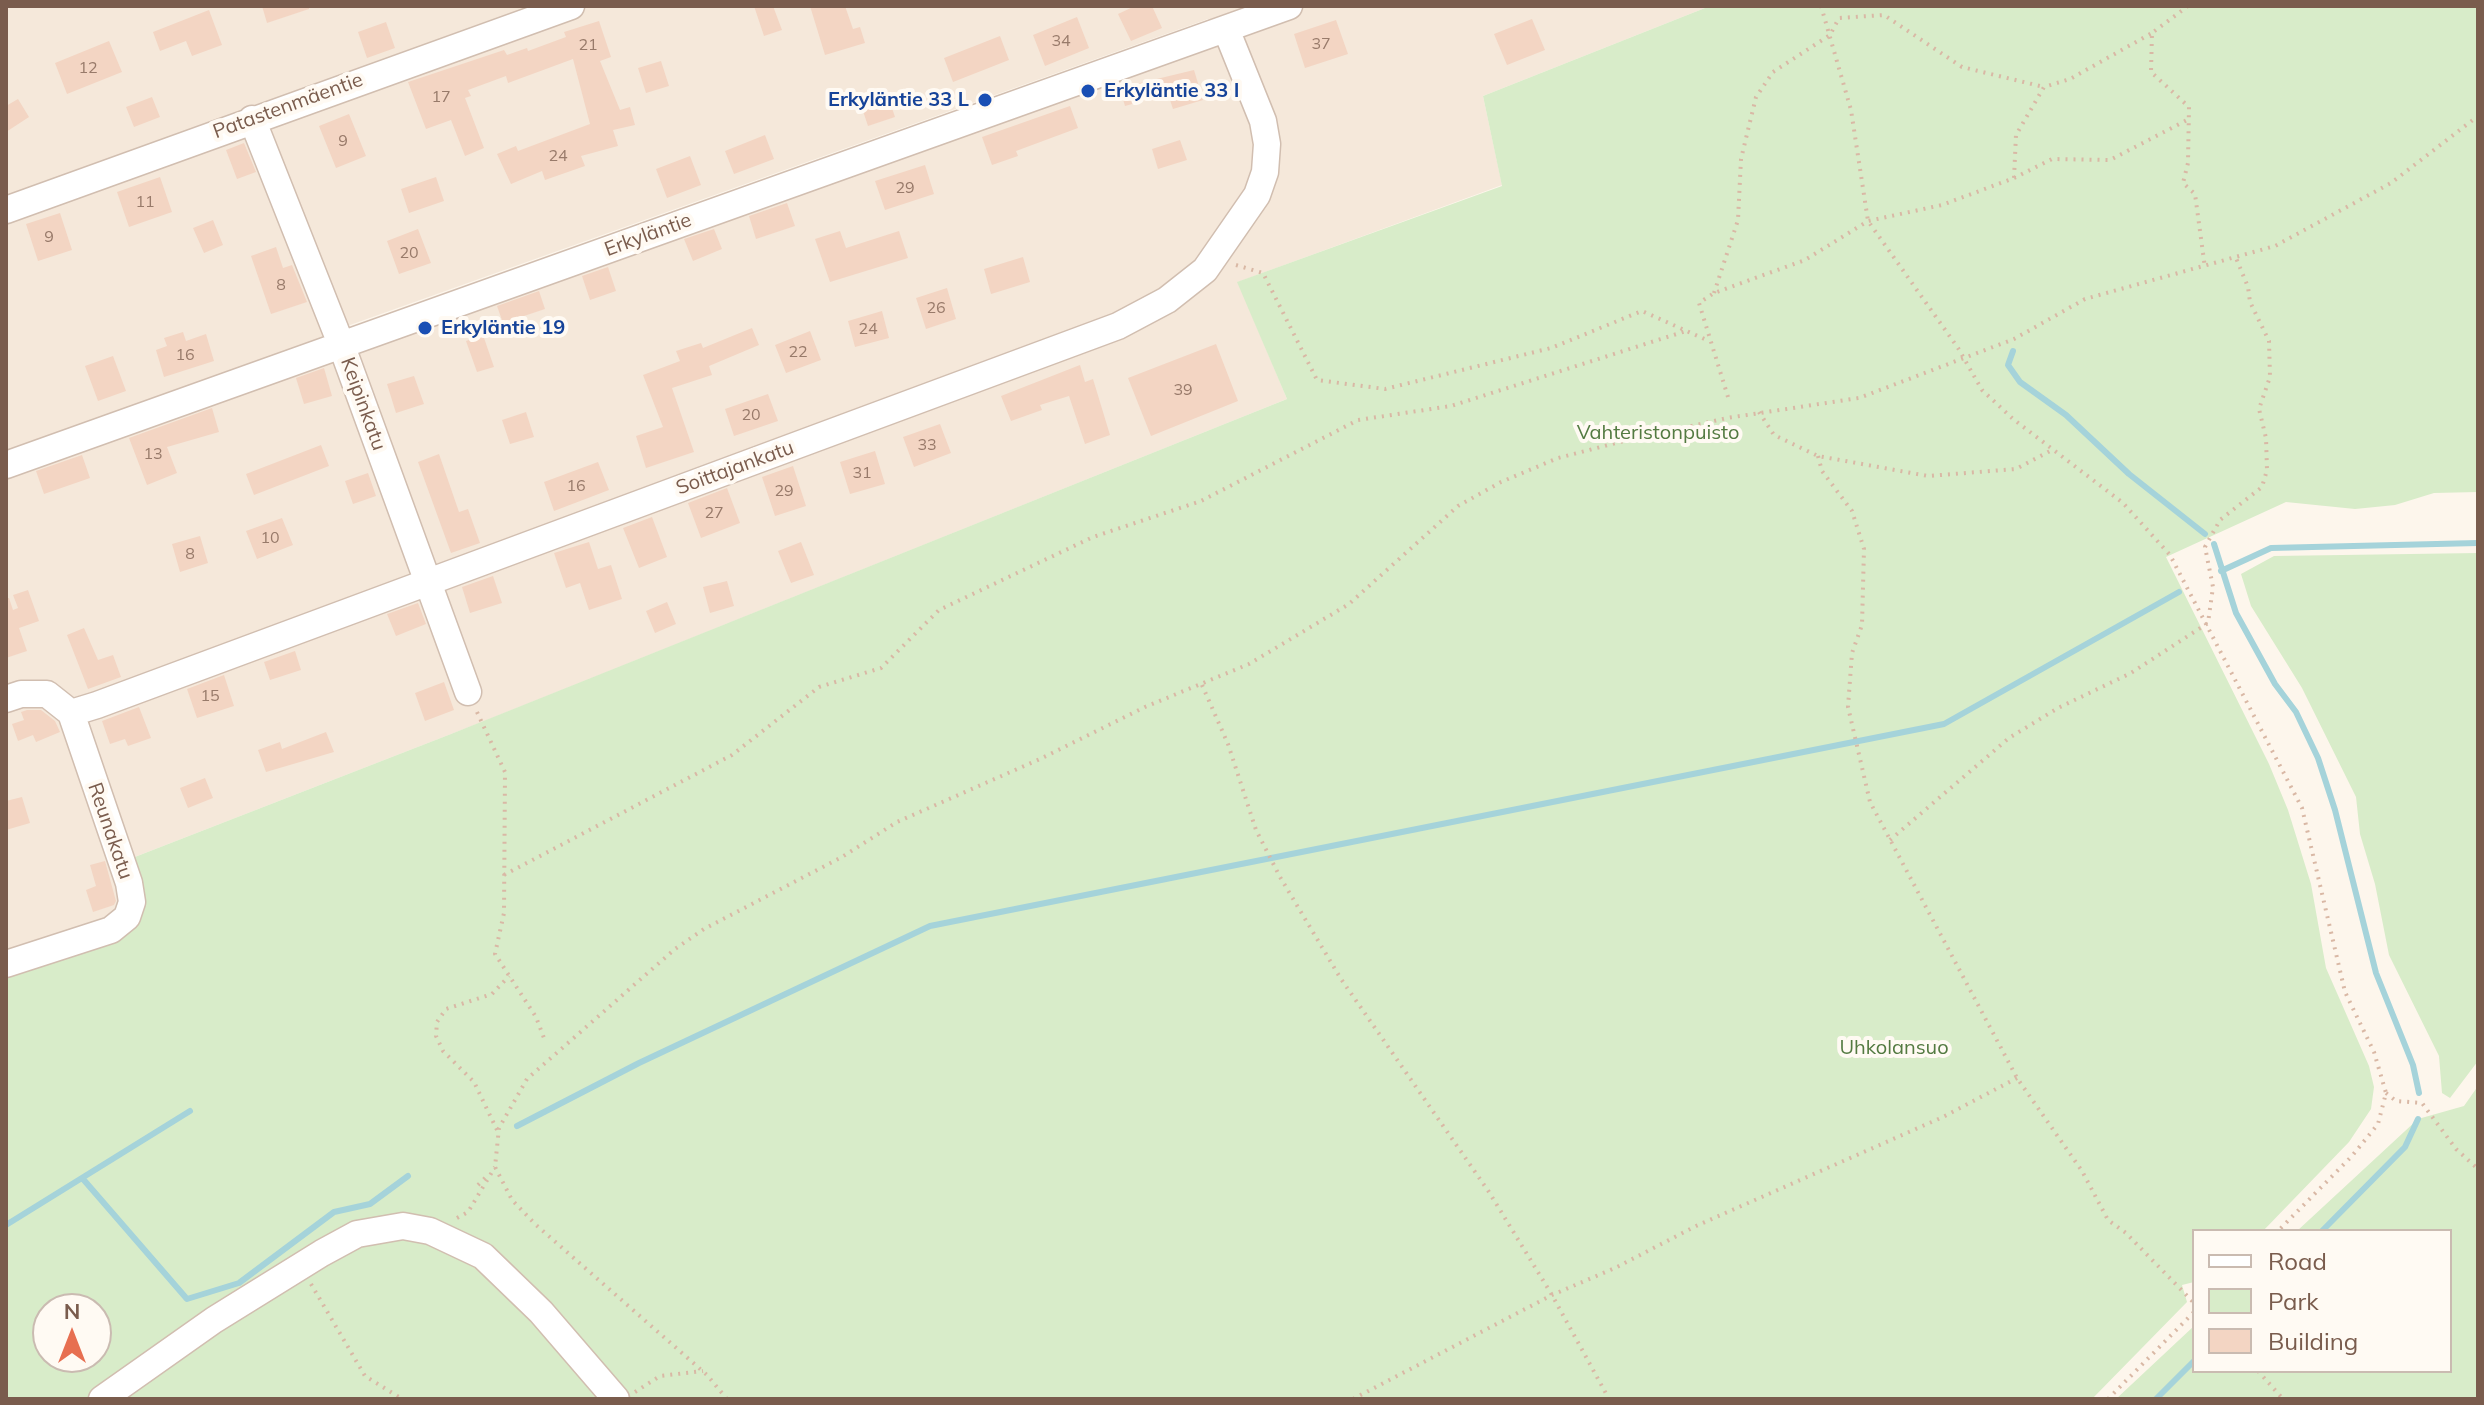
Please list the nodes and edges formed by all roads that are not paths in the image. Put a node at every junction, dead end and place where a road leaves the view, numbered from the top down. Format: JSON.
{"nodes":[{"id":1,"x":571,"y":6,"type":"edge"},
{"id":2,"x":1289,"y":6,"type":"edge"},
{"id":3,"x":1226,"y":29,"type":"junction"},
{"id":4,"x":252,"y":119,"type":"junction"},
{"id":5,"x":6,"y":210,"type":"edge"},
{"id":6,"x":341,"y":344,"type":"junction"},
{"id":7,"x":6,"y":465,"type":"edge"},
{"id":8,"x":426,"y":583,"type":"junction"},
{"id":9,"x":468,"y":692,"type":"road end"},
{"id":10,"x":6,"y":699,"type":"edge"},
{"id":11,"x":71,"y":713,"type":"junction"},
{"id":12,"x":6,"y":964,"type":"edge"},
{"id":13,"x":102,"y":1399,"type":"edge"},
{"id":14,"x":616,"y":1399,"type":"edge"}],
"edges":[{"from":1,"to":4,"type":"street","name":"Patastenmäentie"},
{"from":2,"to":3,"type":"street","name":"Erkyläntie"},
{"from":3,"to":6,"type":"street","name":"Erkyläntie"},
{"from":3,"to":8,"type":"street","name":"Soittajankatu"},
{"from":4,"to":5,"type":"street","name":"Patastenmäentie"},
{"from":4,"to":6,"type":"street","name":"Keipinkatu"},
{"from":6,"to":7,"type":"street","name":"Erkyläntie"},
{"from":6,"to":8,"type":"street","name":"Keipinkatu"},
{"from":8,"to":9,"type":"street","name":"Keipinkatu"},
{"from":8,"to":11,"type":"street","name":"Soittajankatu"},
{"from":10,"to":11,"type":"street"},
{"from":11,"to":12,"type":"street","name":"Reunakatu"},
{"from":13,"to":14,"type":"street"}]}
